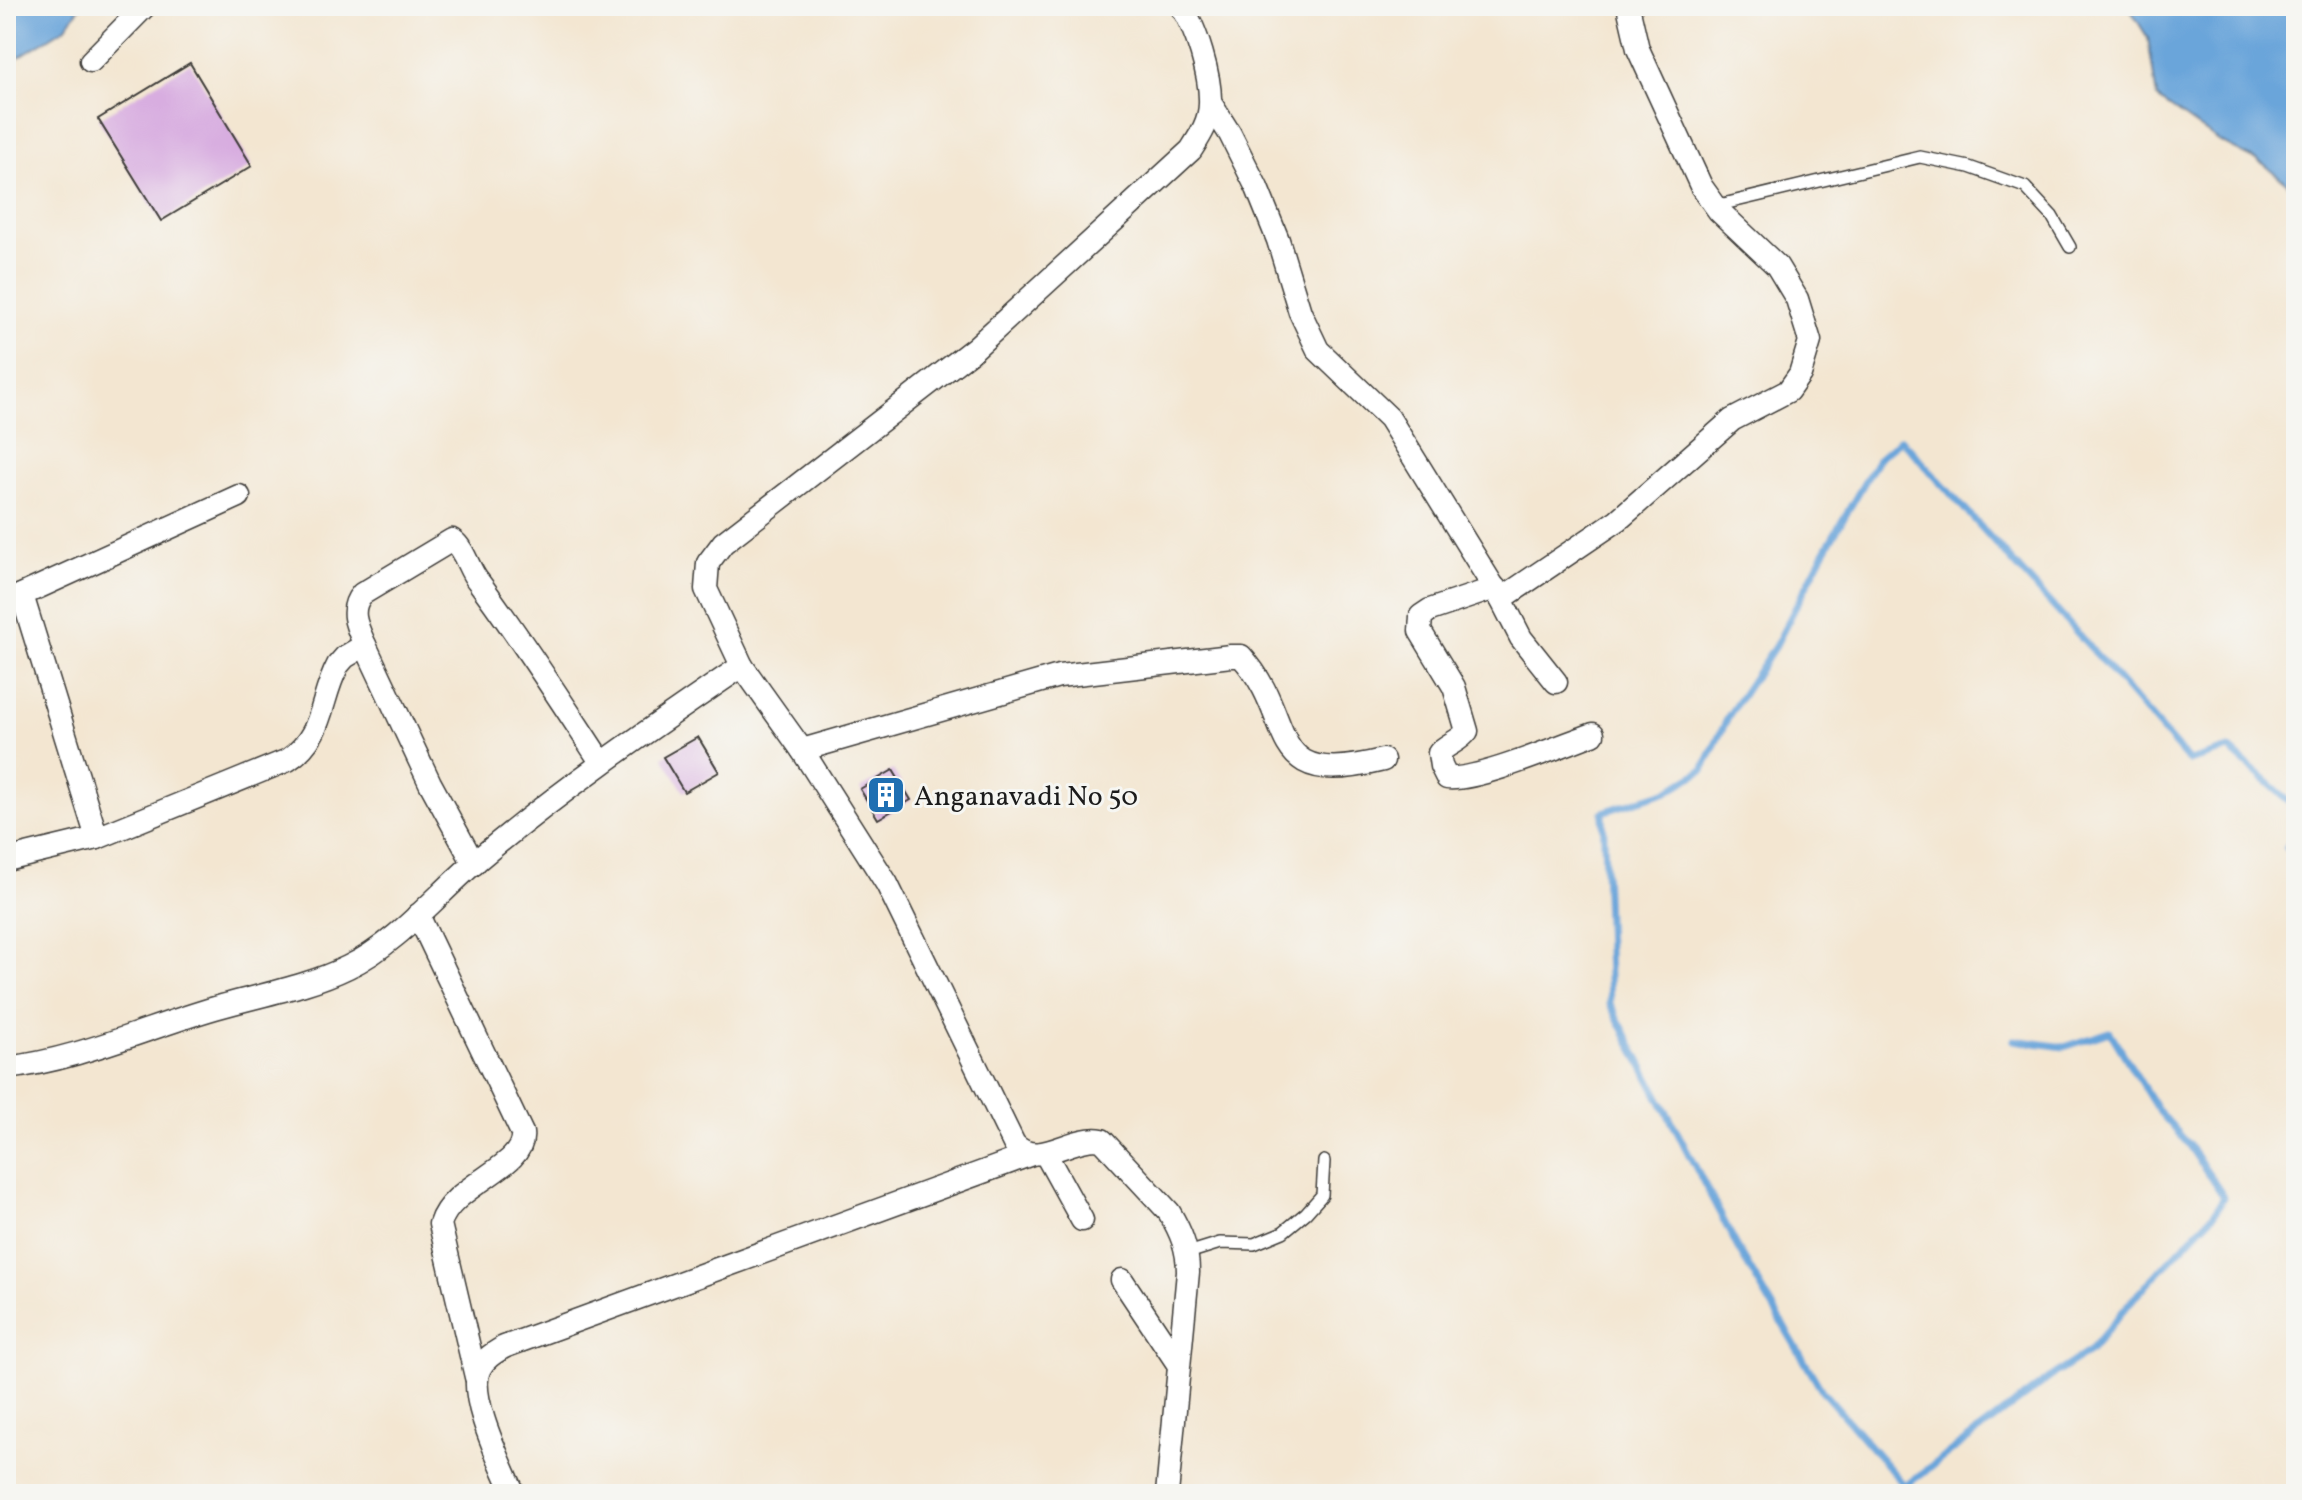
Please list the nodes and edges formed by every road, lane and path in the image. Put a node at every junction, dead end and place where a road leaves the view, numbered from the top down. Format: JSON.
{"nodes":[{"id":1,"x":145,"y":6,"type":"edge"},
{"id":2,"x":1628,"y":6,"type":"edge"},
{"id":3,"x":1191,"y":9,"type":"edge"},
{"id":4,"x":91,"y":61,"type":"dead end"},
{"id":5,"x":1211,"y":104,"type":"junction"},
{"id":6,"x":1715,"y":206,"type":"junction"},
{"id":7,"x":2070,"y":247,"type":"dead end"},
{"id":8,"x":239,"y":496,"type":"dead end"},
{"id":9,"x":1498,"y":594,"type":"junction"},
{"id":10,"x":14,"y":598,"type":"edge"},
{"id":11,"x":365,"y":645,"type":"junction"},
{"id":12,"x":742,"y":666,"type":"junction"},
{"id":13,"x":1556,"y":682,"type":"dead end"},
{"id":14,"x":1593,"y":734,"type":"dead end"},
{"id":15,"x":802,"y":750,"type":"junction"},
{"id":16,"x":1383,"y":760,"type":"dead end"},
{"id":17,"x":601,"y":762,"type":"junction"},
{"id":18,"x":97,"y":838,"type":"junction"},
{"id":19,"x":6,"y":860,"type":"edge"},
{"id":20,"x":474,"y":864,"type":"junction"},
{"id":21,"x":418,"y":915,"type":"junction"},
{"id":22,"x":6,"y":1068,"type":"edge"},
{"id":23,"x":1039,"y":1154,"type":"junction"},
{"id":24,"x":1324,"y":1161,"type":"dead end"},
{"id":25,"x":1082,"y":1220,"type":"dead end"},
{"id":26,"x":1188,"y":1253,"type":"junction"},
{"id":27,"x":1122,"y":1280,"type":"dead end"},
{"id":28,"x":1178,"y":1364,"type":"junction"},
{"id":29,"x":476,"y":1377,"type":"junction"},
{"id":30,"x":514,"y":1494,"type":"edge"},
{"id":31,"x":1167,"y":1494,"type":"edge"}],
"edges":[{"from":1,"to":4,"type":"street"},
{"from":2,"to":6,"type":"street"},
{"from":3,"to":5,"type":"street"},
{"from":5,"to":9,"type":"street"},
{"from":5,"to":12,"type":"street"},
{"from":6,"to":7,"type":"lane"},
{"from":6,"to":9,"type":"street"},
{"from":8,"to":10,"type":"street"},
{"from":9,"to":13,"type":"street"},
{"from":9,"to":14,"type":"street"},
{"from":10,"to":18,"type":"street"},
{"from":11,"to":17,"type":"street"},
{"from":11,"to":18,"type":"street"},
{"from":11,"to":20,"type":"street"},
{"from":12,"to":15,"type":"street"},
{"from":12,"to":17,"type":"street"},
{"from":15,"to":16,"type":"street"},
{"from":15,"to":23,"type":"street"},
{"from":17,"to":20,"type":"street"},
{"from":18,"to":19,"type":"street"},
{"from":20,"to":21,"type":"street"},
{"from":21,"to":22,"type":"street"},
{"from":21,"to":29,"type":"street"},
{"from":23,"to":25,"type":"street"},
{"from":23,"to":26,"type":"street"},
{"from":23,"to":29,"type":"street"},
{"from":24,"to":26,"type":"lane"},
{"from":26,"to":28,"type":"street"},
{"from":27,"to":28,"type":"street"},
{"from":28,"to":31,"type":"street"},
{"from":29,"to":30,"type":"street"}]}
